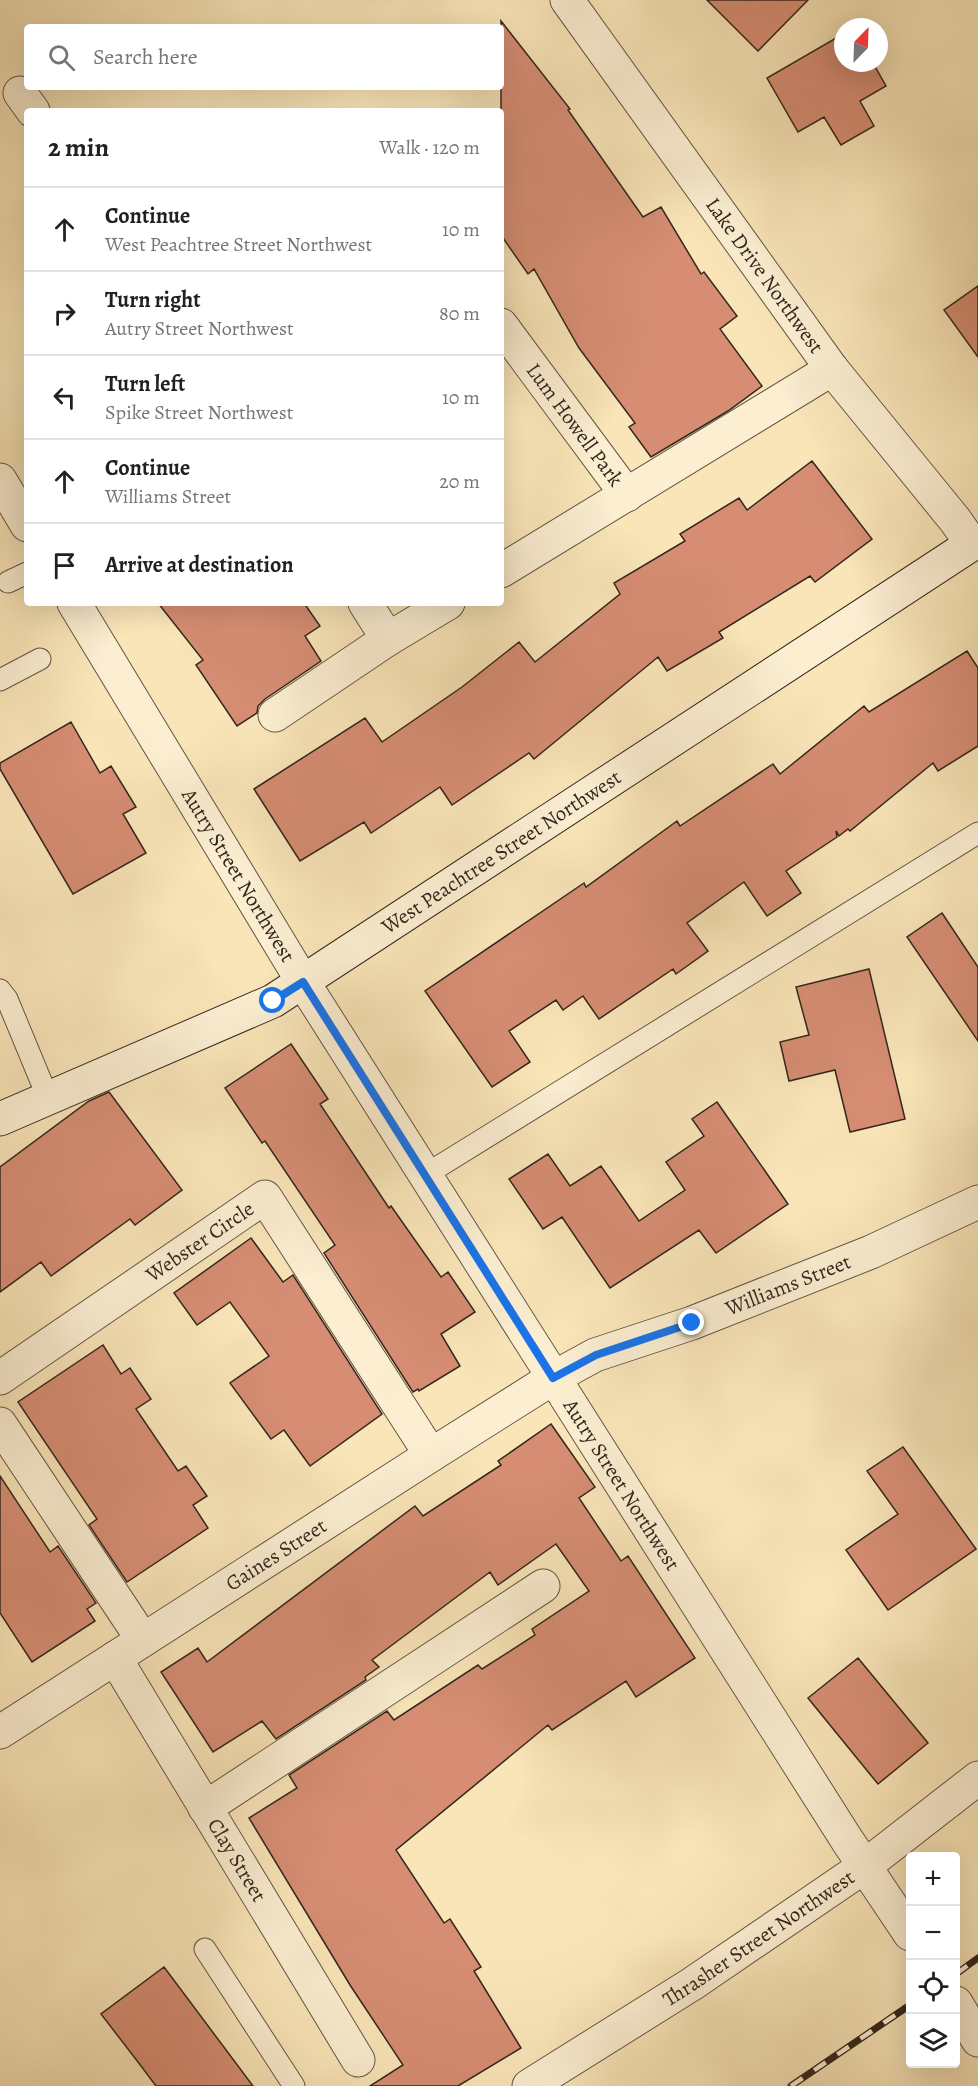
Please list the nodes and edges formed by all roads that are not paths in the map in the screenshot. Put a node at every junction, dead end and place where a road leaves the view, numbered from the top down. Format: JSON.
{"nodes":[{"id":1,"x":567,"y":0,"type":"edge"},
{"id":2,"x":504,"y":329,"type":"edge"},
{"id":3,"x":832,"y":369,"type":"junction"},
{"id":4,"x":0,"y":480,"type":"edge"},
{"id":5,"x":627,"y":495,"type":"junction"},
{"id":6,"x":24,"y":520,"type":"edge"},
{"id":7,"x":975,"y":542,"type":"edge"},
{"id":8,"x":504,"y":569,"type":"edge"},
{"id":9,"x":76,"y":606,"type":"edge"},
{"id":10,"x":367,"y":606,"type":"edge"},
{"id":11,"x":443,"y":606,"type":"edge"},
{"id":12,"x":388,"y":639,"type":"junction"},
{"id":13,"x":40,"y":659,"type":"dead end"},
{"id":14,"x":0,"y":680,"type":"edge"},
{"id":15,"x":275,"y":715,"type":"dead end"},
{"id":16,"x":978,"y":833,"type":"edge"},
{"id":17,"x":303,"y":982,"type":"junction"},
{"id":18,"x":0,"y":990,"type":"edge"},
{"id":19,"x":48,"y":1098,"type":"junction"},
{"id":20,"x":0,"y":1119,"type":"edge"},
{"id":21,"x":425,"y":1175,"type":"junction"},
{"id":22,"x":978,"y":1202,"type":"edge"},
{"id":23,"x":0,"y":1378,"type":"edge"},
{"id":24,"x":553,"y":1378,"type":"junction"},
{"id":25,"x":0,"y":1424,"type":"edge"},
{"id":26,"x":431,"y":1455,"type":"junction"},
{"id":27,"x":543,"y":1586,"type":"dead end"},
{"id":28,"x":143,"y":1640,"type":"junction"},
{"id":29,"x":115,"y":1658,"type":"junction"},
{"id":30,"x":4,"y":1719,"type":"edge"},
{"id":31,"x":978,"y":1778,"type":"edge"},
{"id":32,"x":205,"y":1808,"type":"junction"},
{"id":33,"x":865,"y":1866,"type":"junction"},
{"id":34,"x":906,"y":1928,"type":"edge"},
{"id":35,"x":205,"y":1949,"type":"dead end"},
{"id":36,"x":960,"y":2010,"type":"edge"},
{"id":37,"x":978,"y":2040,"type":"edge"},
{"id":38,"x":358,"y":2060,"type":"dead end"},
{"id":39,"x":294,"y":2086,"type":"edge"},
{"id":40,"x":529,"y":2086,"type":"edge"}],
"edges":[{"from":1,"to":3,"type":"street","name":"Lake Drive Northwest"},
{"from":2,"to":5,"type":"street","name":"Lum Howell Park"},
{"from":3,"to":5,"type":"street"},
{"from":3,"to":7,"type":"street","name":"Lake Drive Northwest"},
{"from":4,"to":6,"type":"street"},
{"from":5,"to":8,"type":"street"},
{"from":7,"to":17,"type":"street","name":"West Peachtree Street Northwest"},
{"from":9,"to":17,"type":"street","name":"Autry Street Northwest"},
{"from":10,"to":12,"type":"street"},
{"from":11,"to":12,"type":"street"},
{"from":12,"to":15,"type":"street"},
{"from":13,"to":14,"type":"lane"},
{"from":16,"to":21,"type":"lane"},
{"from":17,"to":19,"type":"street","name":"West Peachtree Street Northwest"},
{"from":17,"to":21,"type":"street","name":"Autry Street Northwest"},
{"from":18,"to":19,"type":"lane"},
{"from":19,"to":20,"type":"street","name":"West Peachtree Street Northwest"},
{"from":21,"to":24,"type":"street","name":"Autry Street Northwest"},
{"from":22,"to":24,"type":"street","name":"Williams Street"},
{"from":23,"to":26,"type":"street","name":"Webster Circle"},
{"from":24,"to":26,"type":"street","name":"Gaines Street"},
{"from":24,"to":33,"type":"street","name":"Autry Street Northwest"},
{"from":25,"to":28,"type":"street"},
{"from":26,"to":28,"type":"street","name":"Gaines Street"},
{"from":27,"to":32,"type":"street"},
{"from":28,"to":29,"type":"street","name":"Gaines Street"},
{"from":29,"to":30,"type":"street","name":"Gaines Street"},
{"from":29,"to":32,"type":"street","name":"Clay Street"},
{"from":31,"to":33,"type":"street","name":"Thrasher Street Northwest"},
{"from":32,"to":38,"type":"street","name":"Clay Street"},
{"from":33,"to":34,"type":"street","name":"Autry Street Northwest"},
{"from":33,"to":40,"type":"street","name":"Thrasher Street Northwest"},
{"from":35,"to":39,"type":"lane"},
{"from":36,"to":37,"type":"street"}]}
